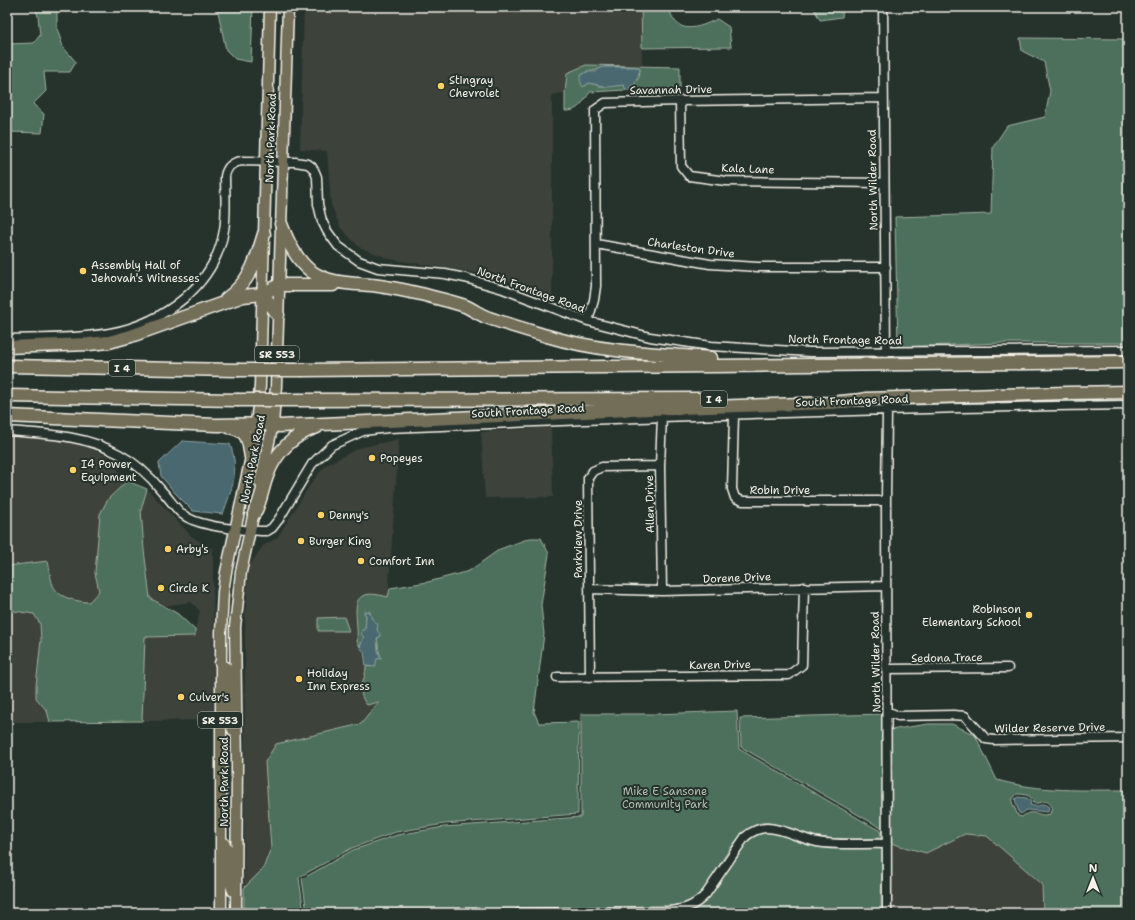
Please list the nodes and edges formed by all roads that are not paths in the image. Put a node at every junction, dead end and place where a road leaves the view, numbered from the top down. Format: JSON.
{"nodes":[{"id":1,"x":270,"y":7,"type":"edge"},
{"id":2,"x":288,"y":7,"type":"edge"},
{"id":3,"x":882,"y":7,"type":"edge"},
{"id":4,"x":883,"y":98,"type":"junction"},
{"id":5,"x":680,"y":101,"type":"junction"},
{"id":6,"x":266,"y":162,"type":"junction"},
{"id":7,"x":282,"y":162,"type":"junction"},
{"id":8,"x":884,"y":183,"type":"junction"},
{"id":9,"x":281,"y":224,"type":"junction"},
{"id":10,"x":264,"y":234,"type":"junction"},
{"id":11,"x":596,"y":244,"type":"junction"},
{"id":12,"x":886,"y":267,"type":"junction"},
{"id":13,"x":279,"y":285,"type":"junction"},
{"id":14,"x":263,"y":294,"type":"junction"},
{"id":15,"x":218,"y":305,"type":"junction"},
{"id":16,"x":479,"y":313,"type":"junction"},
{"id":17,"x":278,"y":315,"type":"junction"},
{"id":18,"x":588,"y":321,"type":"junction"},
{"id":19,"x":7,"y":339,"type":"edge"},
{"id":20,"x":7,"y":347,"type":"edge"},
{"id":21,"x":1128,"y":350,"type":"edge"},
{"id":22,"x":886,"y":352,"type":"junction"},
{"id":23,"x":1128,"y":362,"type":"edge"},
{"id":24,"x":756,"y":364,"type":"junction"},
{"id":25,"x":7,"y":366,"type":"edge"},
{"id":26,"x":1128,"y":392,"type":"edge"},
{"id":27,"x":7,"y":396,"type":"edge"},
{"id":28,"x":872,"y":399,"type":"junction"},
{"id":29,"x":258,"y":402,"type":"junction"},
{"id":30,"x":1128,"y":405,"type":"edge"},
{"id":31,"x":887,"y":411,"type":"junction"},
{"id":32,"x":734,"y":415,"type":"junction"},
{"id":33,"x":7,"y":416,"type":"edge"},
{"id":34,"x":662,"y":416,"type":"junction"},
{"id":35,"x":272,"y":424,"type":"junction"},
{"id":36,"x":329,"y":424,"type":"junction"},
{"id":37,"x":216,"y":425,"type":"junction"},
{"id":38,"x":256,"y":425,"type":"junction"},
{"id":39,"x":7,"y":431,"type":"edge"},
{"id":40,"x":251,"y":457,"type":"junction"},
{"id":41,"x":660,"y":466,"type":"junction"},
{"id":42,"x":886,"y":501,"type":"junction"},
{"id":43,"x":254,"y":514,"type":"junction"},
{"id":44,"x":235,"y":529,"type":"junction"},
{"id":45,"x":250,"y":530,"type":"junction"},
{"id":46,"x":886,"y":586,"type":"junction"},
{"id":47,"x":804,"y":587,"type":"junction"},
{"id":48,"x":589,"y":590,"type":"junction"},
{"id":49,"x":662,"y":591,"type":"junction"},
{"id":50,"x":220,"y":663,"type":"junction"},
{"id":51,"x":1008,"y":668,"type":"dead end"},
{"id":52,"x":886,"y":669,"type":"junction"},
{"id":53,"x":557,"y":677,"type":"dead end"},
{"id":54,"x":590,"y":677,"type":"junction"},
{"id":55,"x":887,"y":711,"type":"junction"},
{"id":56,"x":236,"y":735,"type":"junction"},
{"id":57,"x":1128,"y":738,"type":"edge"},
{"id":58,"x":221,"y":840,"type":"junction"},
{"id":59,"x":887,"y":844,"type":"junction"},
{"id":60,"x":236,"y":902,"type":"junction"},
{"id":61,"x":221,"y":913,"type":"edge"},
{"id":62,"x":236,"y":913,"type":"edge"},
{"id":63,"x":519,"y":913,"type":"edge"},
{"id":64,"x":887,"y":913,"type":"edge"}],
"edges":[{"from":1,"to":6,"type":"main road","name":"North Park Road"},
{"from":2,"to":7,"type":"main road","name":"North Park Road"},
{"from":3,"to":4,"type":"street","name":"North Wilder Road"},
{"from":4,"to":5,"type":"street","name":"Savannah Drive"},
{"from":4,"to":8,"type":"street","name":"North Wilder Road"},
{"from":5,"to":8,"type":"street","name":"Kala Lane"},
{"from":5,"to":11,"type":"street","name":"Savannah Drive"},
{"from":6,"to":7,"type":"street","name":"North Frontage Road"},
{"from":6,"to":10,"type":"main road","name":"North Park Road","number":"SR 553"},
{"from":6,"to":19,"type":"street","name":"North Frontage Road"},
{"from":7,"to":9,"type":"main road","name":"North Park Road","number":"SR 553"},
{"from":7,"to":18,"type":"street","name":"North Frontage Road"},
{"from":8,"to":12,"type":"street","name":"North Wilder Road"},
{"from":9,"to":13,"type":"main road","name":"North Park Road","number":"SR 553"},
{"from":9,"to":16,"type":"highway"},
{"from":10,"to":14,"type":"main road","name":"North Park Road","number":"SR 553"},
{"from":10,"to":15,"type":"highway"},
{"from":11,"to":12,"type":"street","name":"Charleston Drive"},
{"from":11,"to":18,"type":"street"},
{"from":12,"to":22,"type":"street","name":"North Wilder Road"},
{"from":13,"to":14,"type":"highway"},
{"from":13,"to":16,"type":"highway"},
{"from":13,"to":17,"type":"main road","name":"North Park Road","number":"SR 553"},
{"from":14,"to":15,"type":"highway"},
{"from":14,"to":17,"type":"highway"},
{"from":14,"to":29,"type":"main road","name":"North Park Road","number":"SR 553"},
{"from":15,"to":20,"type":"highway"},
{"from":16,"to":24,"type":"highway"},
{"from":17,"to":35,"type":"main road","name":"North Park Road","number":"SR 553"},
{"from":18,"to":22,"type":"street","name":"North Frontage Road"},
{"from":21,"to":22,"type":"street","name":"North Frontage Road"},
{"from":23,"to":24,"type":"highway","number":"I 4"},
{"from":24,"to":25,"type":"highway","number":"I 4","bridge":true},
{"from":26,"to":28,"type":"highway","number":"I 4"},
{"from":27,"to":28,"type":"highway","number":"I 4","bridge":true},
{"from":28,"to":36,"type":"highway"},
{"from":29,"to":35,"type":"highway"},
{"from":29,"to":38,"type":"main road","name":"North Park Road","number":"SR 553"},
{"from":30,"to":31,"type":"street","name":"South Frontage Road"},
{"from":31,"to":32,"type":"street","name":"South Frontage Road"},
{"from":31,"to":42,"type":"street","name":"North Wilder Road"},
{"from":32,"to":34,"type":"street","name":"South Frontage Road"},
{"from":32,"to":42,"type":"street","name":"Robin Drive"},
{"from":33,"to":37,"type":"highway"},
{"from":34,"to":41,"type":"street","name":"Allen Drive"},
{"from":34,"to":45,"type":"street","name":"South Frontage Road"},
{"from":35,"to":36,"type":"highway"},
{"from":35,"to":38,"type":"highway"},
{"from":35,"to":43,"type":"main road","name":"North Park Road","number":"SR 553"},
{"from":36,"to":43,"type":"highway"},
{"from":37,"to":38,"type":"highway"},
{"from":37,"to":40,"type":"highway"},
{"from":38,"to":40,"type":"main road","name":"North Park Road","number":"SR 553"},
{"from":39,"to":44,"type":"street","name":"South Frontage Road"},
{"from":40,"to":44,"type":"main road","name":"North Park Road","number":"SR 553"},
{"from":41,"to":48,"type":"street","name":"Parkview Drive"},
{"from":41,"to":49,"type":"street","name":"Allen Drive"},
{"from":42,"to":46,"type":"street","name":"North Wilder Road"},
{"from":43,"to":45,"type":"main road","name":"North Park Road","number":"SR 553"},
{"from":44,"to":45,"type":"street","name":"South Frontage Road"},
{"from":44,"to":50,"type":"main road","name":"North Park Road","number":"SR 553"},
{"from":45,"to":56,"type":"main road","name":"North Park Road","number":"SR 553"},
{"from":46,"to":47,"type":"street","name":"Dorene Drive"},
{"from":46,"to":52,"type":"street","name":"North Wilder Road"},
{"from":47,"to":49,"type":"street","name":"Dorene Drive"},
{"from":47,"to":54,"type":"street","name":"Karen Drive"},
{"from":48,"to":49,"type":"street","name":"Dorene Drive"},
{"from":48,"to":54,"type":"street","name":"Parkview Drive"},
{"from":50,"to":56,"type":"main road"},
{"from":50,"to":58,"type":"main road","name":"North Park Road","number":"SR 553"},
{"from":51,"to":52,"type":"street","name":"Sedona Trace"},
{"from":52,"to":55,"type":"street","name":"North Wilder Road"},
{"from":53,"to":54,"type":"street","name":"Karen Drive"},
{"from":55,"to":57,"type":"street","name":"Wilder Reserve Drive"},
{"from":55,"to":59,"type":"street","name":"North Wilder Road"},
{"from":56,"to":60,"type":"main road","name":"North Park Road","number":"SR 553"},
{"from":58,"to":60,"type":"main road"},
{"from":58,"to":61,"type":"main road","name":"North Park Road","number":"SR 553"},
{"from":59,"to":63,"type":"street"},
{"from":59,"to":64,"type":"street","name":"North Wilder Road"},
{"from":60,"to":62,"type":"main road","name":"North Park Road","number":"SR 553"}]}
